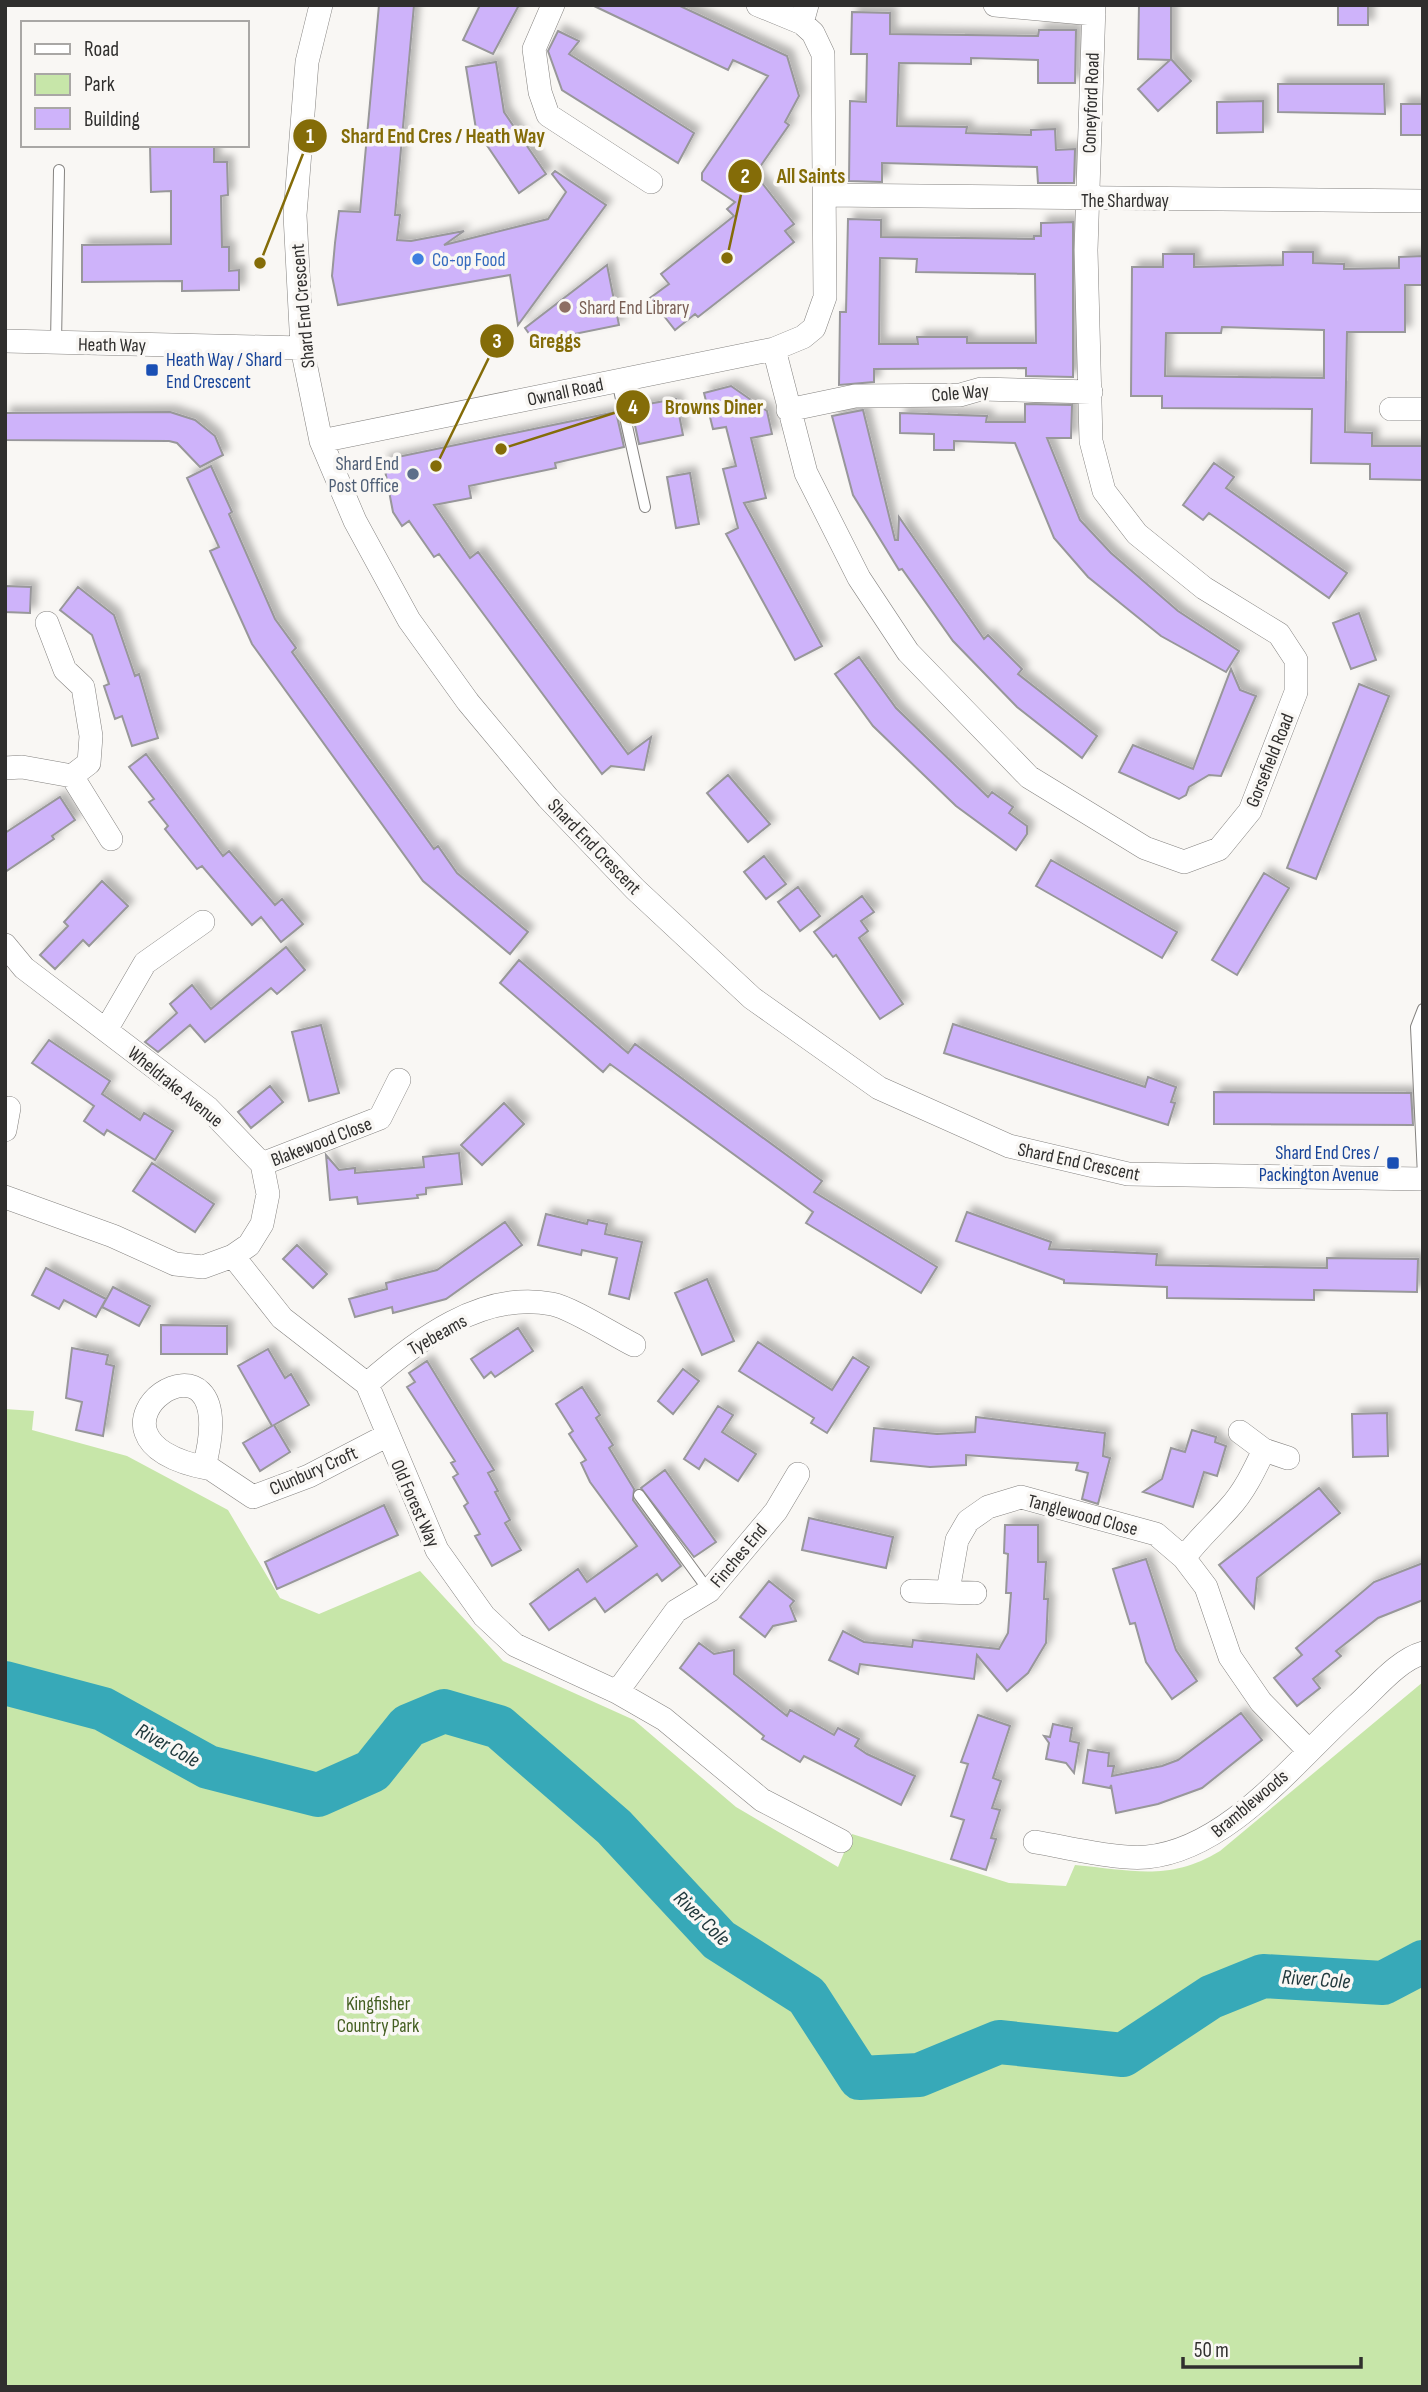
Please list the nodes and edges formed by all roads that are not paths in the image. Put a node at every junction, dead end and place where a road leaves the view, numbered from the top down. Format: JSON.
{"nodes":[{"id":1,"x":321,"y":5,"type":"edge"},
{"id":2,"x":553,"y":5,"type":"edge"},
{"id":3,"x":758,"y":5,"type":"edge"},
{"id":4,"x":995,"y":5,"type":"edge"},
{"id":5,"x":1094,"y":10,"type":"edge"},
{"id":6,"x":804,"y":14,"type":"edge"},
{"id":7,"x":60,"y":170,"type":"dead end"},
{"id":8,"x":651,"y":182,"type":"dead end"},
{"id":9,"x":826,"y":195,"type":"junction"},
{"id":10,"x":1087,"y":200,"type":"junction"},
{"id":11,"x":1423,"y":201,"type":"edge"},
{"id":12,"x":5,"y":341,"type":"edge"},
{"id":13,"x":56,"y":343,"type":"junction"},
{"id":14,"x":302,"y":348,"type":"junction"},
{"id":15,"x":774,"y":349,"type":"junction"},
{"id":16,"x":617,"y":381,"type":"junction"},
{"id":17,"x":1091,"y":392,"type":"junction"},
{"id":18,"x":1391,"y":409,"type":"dead end"},
{"id":19,"x":1423,"y":409,"type":"edge"},
{"id":20,"x":788,"y":410,"type":"junction"},
{"id":21,"x":321,"y":441,"type":"junction"},
{"id":22,"x":645,"y":507,"type":"dead end"},
{"id":23,"x":47,"y":622,"type":"dead end"},
{"id":24,"x":5,"y":768,"type":"edge"},
{"id":25,"x":72,"y":776,"type":"junction"},
{"id":26,"x":111,"y":839,"type":"dead end"},
{"id":27,"x":203,"y":922,"type":"dead end"},
{"id":28,"x":5,"y":945,"type":"edge"},
{"id":29,"x":1423,"y":1009,"type":"edge"},
{"id":30,"x":106,"y":1030,"type":"junction"},
{"id":31,"x":399,"y":1080,"type":"dead end"},
{"id":32,"x":262,"y":1164,"type":"junction"},
{"id":33,"x":1423,"y":1177,"type":"edge"},
{"id":34,"x":5,"y":1197,"type":"edge"},
{"id":35,"x":233,"y":1256,"type":"junction"},
{"id":36,"x":634,"y":1345,"type":"dead end"},
{"id":37,"x":367,"y":1384,"type":"junction"},
{"id":38,"x":1240,"y":1432,"type":"dead end"},
{"id":39,"x":386,"y":1436,"type":"junction"},
{"id":40,"x":1264,"y":1450,"type":"junction"},
{"id":41,"x":1288,"y":1458,"type":"dead end"},
{"id":42,"x":204,"y":1468,"type":"dead end"},
{"id":43,"x":798,"y":1474,"type":"dead end"},
{"id":44,"x":639,"y":1495,"type":"dead end"},
{"id":45,"x":1184,"y":1558,"type":"junction"},
{"id":46,"x":709,"y":1591,"type":"junction"},
{"id":47,"x":912,"y":1591,"type":"dead end"},
{"id":48,"x":948,"y":1591,"type":"junction"},
{"id":49,"x":975,"y":1592,"type":"dead end"},
{"id":50,"x":1423,"y":1653,"type":"edge"},
{"id":51,"x":617,"y":1692,"type":"junction"},
{"id":52,"x":1309,"y":1751,"type":"junction"},
{"id":53,"x":841,"y":1841,"type":"dead end"},
{"id":54,"x":1035,"y":1842,"type":"dead end"}],
"edges":[{"from":1,"to":14,"type":"street","name":"Shard End Crescent"},
{"from":2,"to":8,"type":"street"},
{"from":3,"to":6,"type":"street"},
{"from":4,"to":5,"type":"street"},
{"from":5,"to":10,"type":"street","name":"Coneyford Road"},
{"from":6,"to":9,"type":"street"},
{"from":7,"to":13,"type":"lane"},
{"from":9,"to":10,"type":"street","name":"The Shardway"},
{"from":9,"to":15,"type":"street","name":"Ownall Road"},
{"from":10,"to":11,"type":"street","name":"The Shardway"},
{"from":10,"to":17,"type":"street","name":"Gorsefield Road"},
{"from":12,"to":13,"type":"street","name":"Heath Way"},
{"from":13,"to":14,"type":"street","name":"Heath Way"},
{"from":14,"to":21,"type":"street","name":"Shard End Crescent"},
{"from":15,"to":16,"type":"street","name":"Ownall Road"},
{"from":15,"to":20,"type":"street","name":"Gorsefield Road"},
{"from":16,"to":21,"type":"street","name":"Ownall Road"},
{"from":16,"to":22,"type":"lane"},
{"from":17,"to":20,"type":"street","name":"Cole Way"},
{"from":17,"to":20,"type":"street","name":"Gorsefield Road"},
{"from":18,"to":19,"type":"street"},
{"from":21,"to":33,"type":"street","name":"Shard End Crescent"},
{"from":23,"to":25,"type":"street"},
{"from":24,"to":25,"type":"street"},
{"from":25,"to":26,"type":"street"},
{"from":27,"to":30,"type":"street"},
{"from":28,"to":30,"type":"street","name":"Wheldrake Avenue"},
{"from":29,"to":33,"type":"lane"},
{"from":30,"to":32,"type":"street","name":"Wheldrake Avenue"},
{"from":31,"to":32,"type":"street","name":"Blakewood Close"},
{"from":32,"to":35,"type":"street"},
{"from":34,"to":35,"type":"street"},
{"from":35,"to":37,"type":"street"},
{"from":36,"to":37,"type":"street","name":"Tyebeams"},
{"from":37,"to":39,"type":"street","name":"Old Forest Way"},
{"from":38,"to":40,"type":"street"},
{"from":39,"to":42,"type":"street","name":"Clunbury Croft"},
{"from":39,"to":51,"type":"street","name":"Old Forest Way"},
{"from":40,"to":41,"type":"street"},
{"from":40,"to":45,"type":"street"},
{"from":43,"to":46,"type":"street","name":"Finches End"},
{"from":44,"to":46,"type":"lane"},
{"from":45,"to":48,"type":"street","name":"Tanglewood Close"},
{"from":45,"to":52,"type":"street","name":"Tanglewood Close"},
{"from":46,"to":51,"type":"street","name":"Finches End"},
{"from":47,"to":48,"type":"street"},
{"from":48,"to":49,"type":"street"},
{"from":50,"to":52,"type":"street","name":"Bramblewoods"},
{"from":51,"to":53,"type":"street","name":"Old Forest Way"},
{"from":52,"to":54,"type":"street","name":"Bramblewoods"}]}
